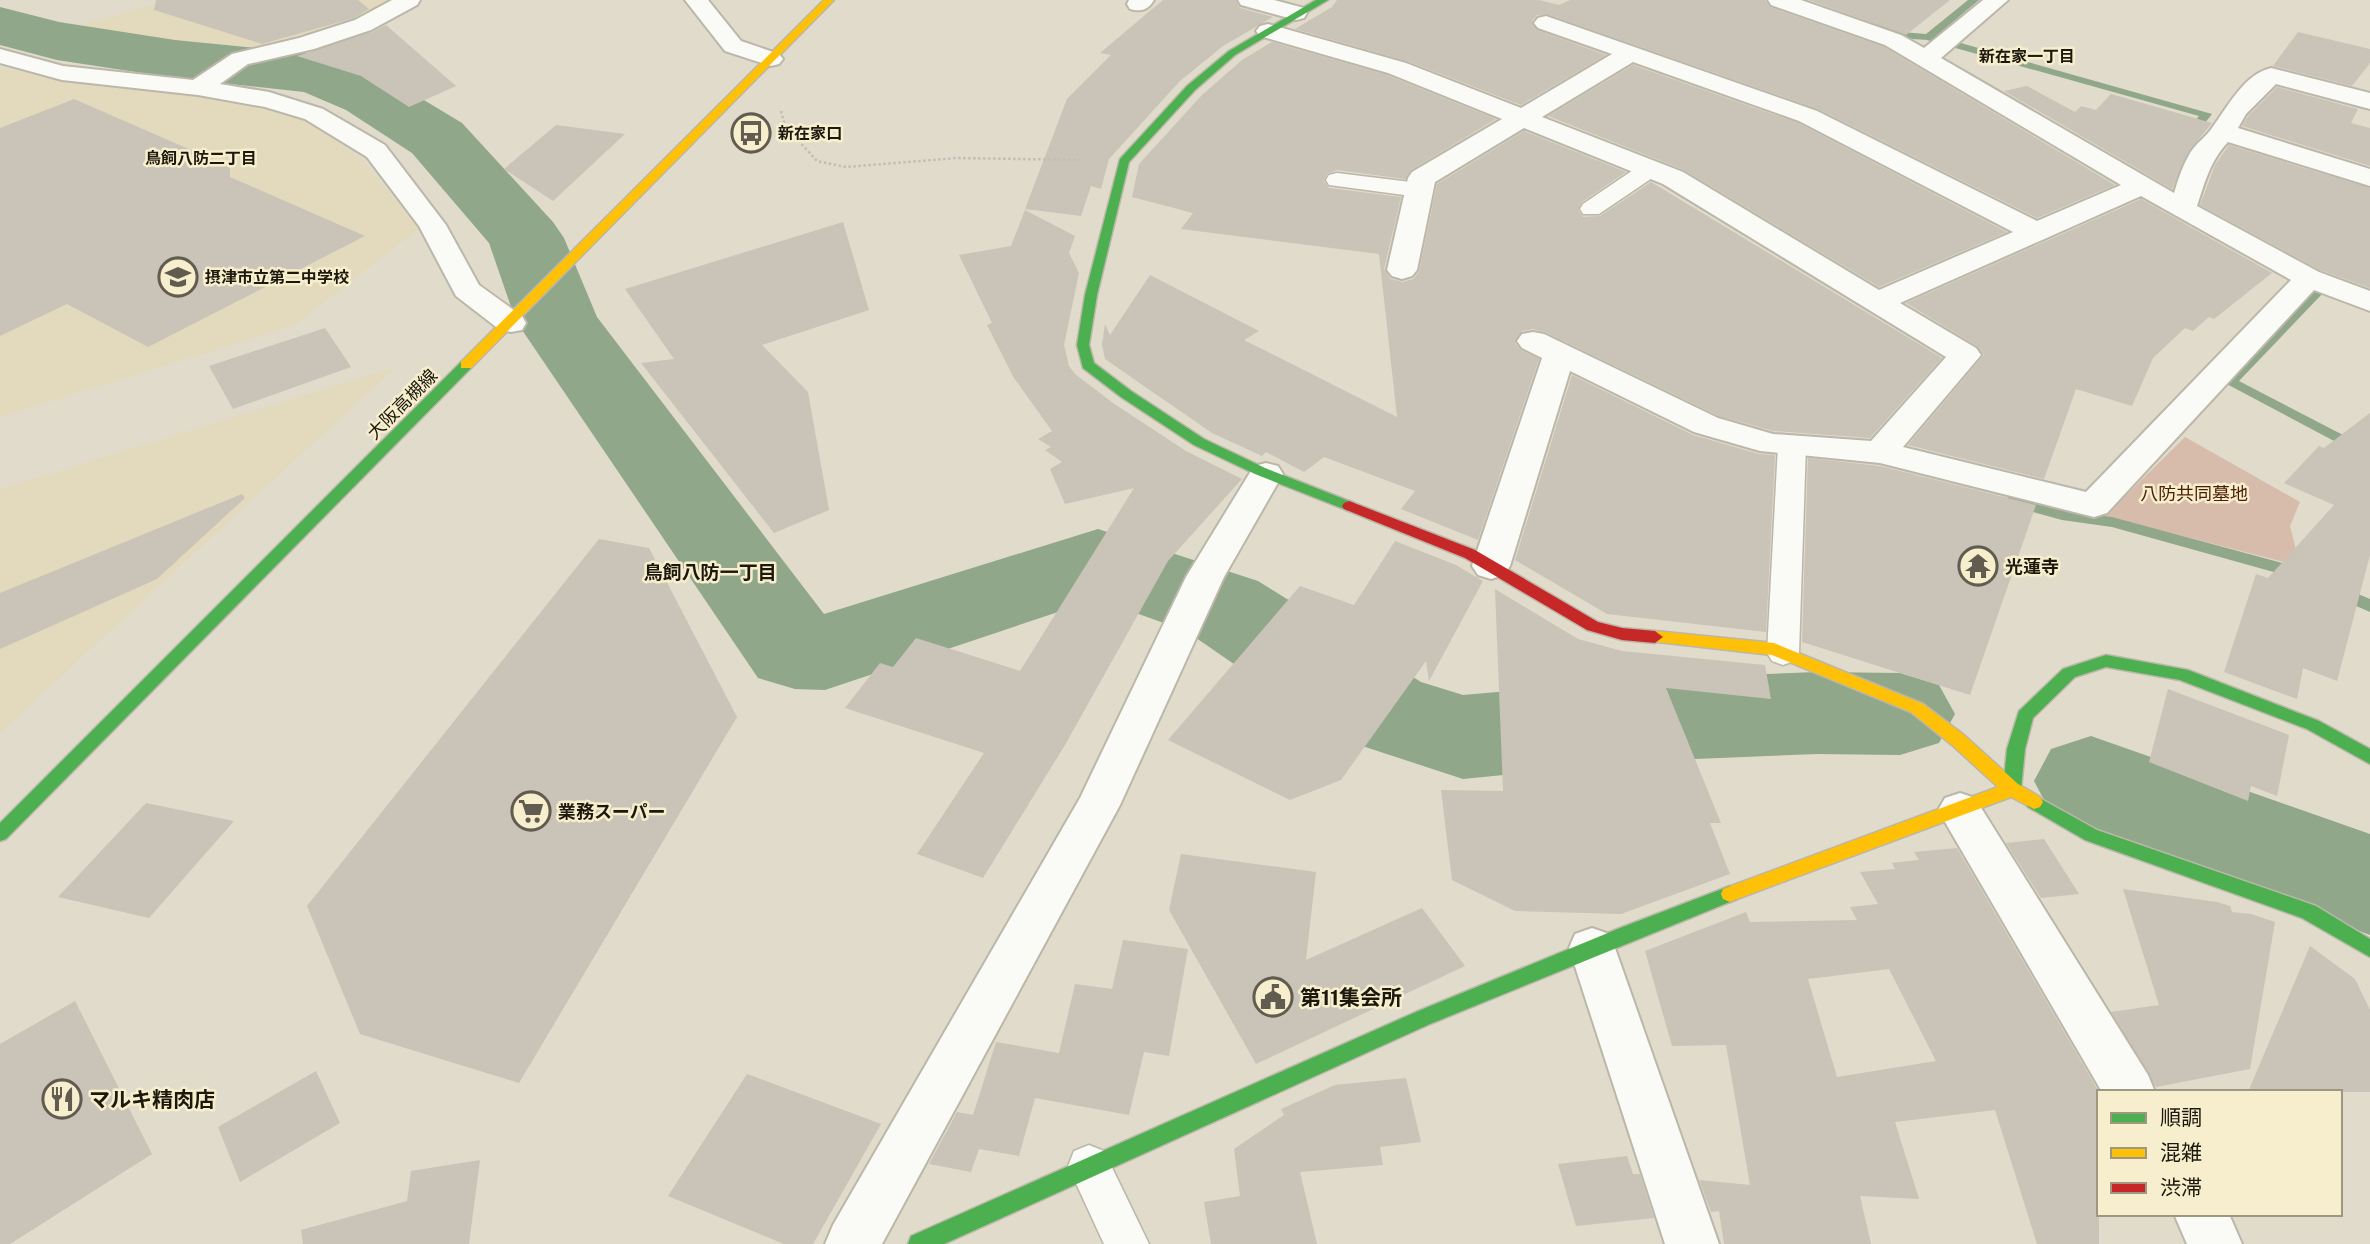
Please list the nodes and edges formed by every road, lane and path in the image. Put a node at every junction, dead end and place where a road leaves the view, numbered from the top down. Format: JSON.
{"nodes":[{"id":1,"x":409,"y":0,"type":"edge"},
{"id":2,"x":696,"y":0,"type":"edge"},
{"id":3,"x":829,"y":0,"type":"edge"},
{"id":4,"x":1249,"y":0,"type":"edge"},
{"id":5,"x":1323,"y":0,"type":"edge"},
{"id":6,"x":1779,"y":0,"type":"edge"},
{"id":7,"x":1997,"y":0,"type":"edge"},
{"id":8,"x":1296,"y":13,"type":"junction"},
{"id":9,"x":1546,"y":23,"type":"dead end"},
{"id":10,"x":1268,"y":31,"type":"junction"},
{"id":11,"x":1940,"y":48,"type":"junction"},
{"id":12,"x":1631,"y":53,"type":"junction"},
{"id":13,"x":0,"y":56,"type":"edge"},
{"id":14,"x":771,"y":59,"type":"junction"},
{"id":15,"x":198,"y":88,"type":"junction"},
{"id":16,"x":2370,"y":101,"type":"edge"},
{"id":17,"x":781,"y":111,"type":"dead end"},
{"id":18,"x":1522,"y":117,"type":"junction"},
{"id":19,"x":2223,"y":132,"type":"junction"},
{"id":20,"x":1124,"y":160,"type":"junction"},
{"id":21,"x":1650,"y":169,"type":"junction"},
{"id":22,"x":2370,"y":178,"type":"edge"},
{"id":23,"x":1337,"y":180,"type":"dead end"},
{"id":24,"x":2141,"y":186,"type":"junction"},
{"id":25,"x":1419,"y":190,"type":"junction"},
{"id":26,"x":1591,"y":209,"type":"dead end"},
{"id":27,"x":2182,"y":209,"type":"junction"},
{"id":28,"x":2036,"y":232,"type":"junction"},
{"id":29,"x":1402,"y":270,"type":"dead end"},
{"id":30,"x":2309,"y":278,"type":"junction"},
{"id":31,"x":1877,"y":302,"type":"junction"},
{"id":32,"x":2370,"y":302,"type":"edge"},
{"id":33,"x":518,"y":316,"type":"junction"},
{"id":34,"x":1792,"y":445,"type":"junction"},
{"id":35,"x":1880,"y":452,"type":"junction"},
{"id":36,"x":1266,"y":474,"type":"junction"},
{"id":37,"x":1491,"y":566,"type":"junction"},
{"id":38,"x":1783,"y":653,"type":"junction"},
{"id":39,"x":2370,"y":757,"type":"edge"},
{"id":40,"x":2012,"y":789,"type":"junction"},
{"id":41,"x":1959,"y":810,"type":"junction"},
{"id":42,"x":0,"y":834,"type":"edge"},
{"id":43,"x":1591,"y":948,"type":"junction"},
{"id":44,"x":2370,"y":949,"type":"edge"},
{"id":45,"x":2129,"y":1090,"type":"edge"},
{"id":46,"x":1089,"y":1167,"type":"junction"},
{"id":47,"x":2202,"y":1216,"type":"edge"},
{"id":48,"x":852,"y":1244,"type":"edge"},
{"id":49,"x":919,"y":1244,"type":"edge"},
{"id":50,"x":1127,"y":1244,"type":"edge"},
{"id":51,"x":1692,"y":1244,"type":"edge"},
{"id":52,"x":2215,"y":1244,"type":"edge"}],
"edges":[{"from":1,"to":15,"type":"street"},
{"from":2,"to":14,"type":"street"},
{"from":3,"to":14,"type":"street","name":"大阪高槻線"},
{"from":4,"to":8,"type":"street"},
{"from":5,"to":8,"type":"street"},
{"from":6,"to":11,"type":"street"},
{"from":7,"to":11,"type":"street"},
{"from":8,"to":10,"type":"street"},
{"from":9,"to":12,"type":"street"},
{"from":10,"to":18,"type":"street"},
{"from":10,"to":20,"type":"street"},
{"from":11,"to":24,"type":"street"},
{"from":12,"to":18,"type":"street"},
{"from":12,"to":28,"type":"street"},
{"from":13,"to":15,"type":"street"},
{"from":14,"to":33,"type":"street","name":"大阪高槻線"},
{"from":15,"to":33,"type":"street"},
{"from":16,"to":19,"type":"street"},
{"from":17,"to":20,"type":"path"},
{"from":18,"to":21,"type":"street"},
{"from":18,"to":25,"type":"street"},
{"from":19,"to":22,"type":"street"},
{"from":19,"to":27,"type":"street"},
{"from":20,"to":36,"type":"street"},
{"from":21,"to":26,"type":"lane"},
{"from":21,"to":31,"type":"street"},
{"from":23,"to":25,"type":"lane"},
{"from":24,"to":27,"type":"street"},
{"from":24,"to":28,"type":"street"},
{"from":25,"to":29,"type":"street"},
{"from":27,"to":30,"type":"street"},
{"from":28,"to":31,"type":"street"},
{"from":30,"to":32,"type":"street"},
{"from":30,"to":35,"type":"street"},
{"from":31,"to":35,"type":"street"},
{"from":33,"to":42,"type":"street","name":"大阪高槻線"},
{"from":34,"to":35,"type":"street"},
{"from":34,"to":37,"type":"street"},
{"from":34,"to":38,"type":"lane"},
{"from":36,"to":37,"type":"street"},
{"from":36,"to":48,"type":"street"},
{"from":37,"to":38,"type":"street"},
{"from":38,"to":40,"type":"street"},
{"from":39,"to":40,"type":"street"},
{"from":40,"to":41,"type":"street"},
{"from":40,"to":44,"type":"street"},
{"from":41,"to":43,"type":"street"},
{"from":41,"to":45,"type":"street"},
{"from":43,"to":46,"type":"street"},
{"from":43,"to":51,"type":"street"},
{"from":46,"to":49,"type":"street"},
{"from":46,"to":50,"type":"lane"},
{"from":47,"to":52,"type":"street"}]}
